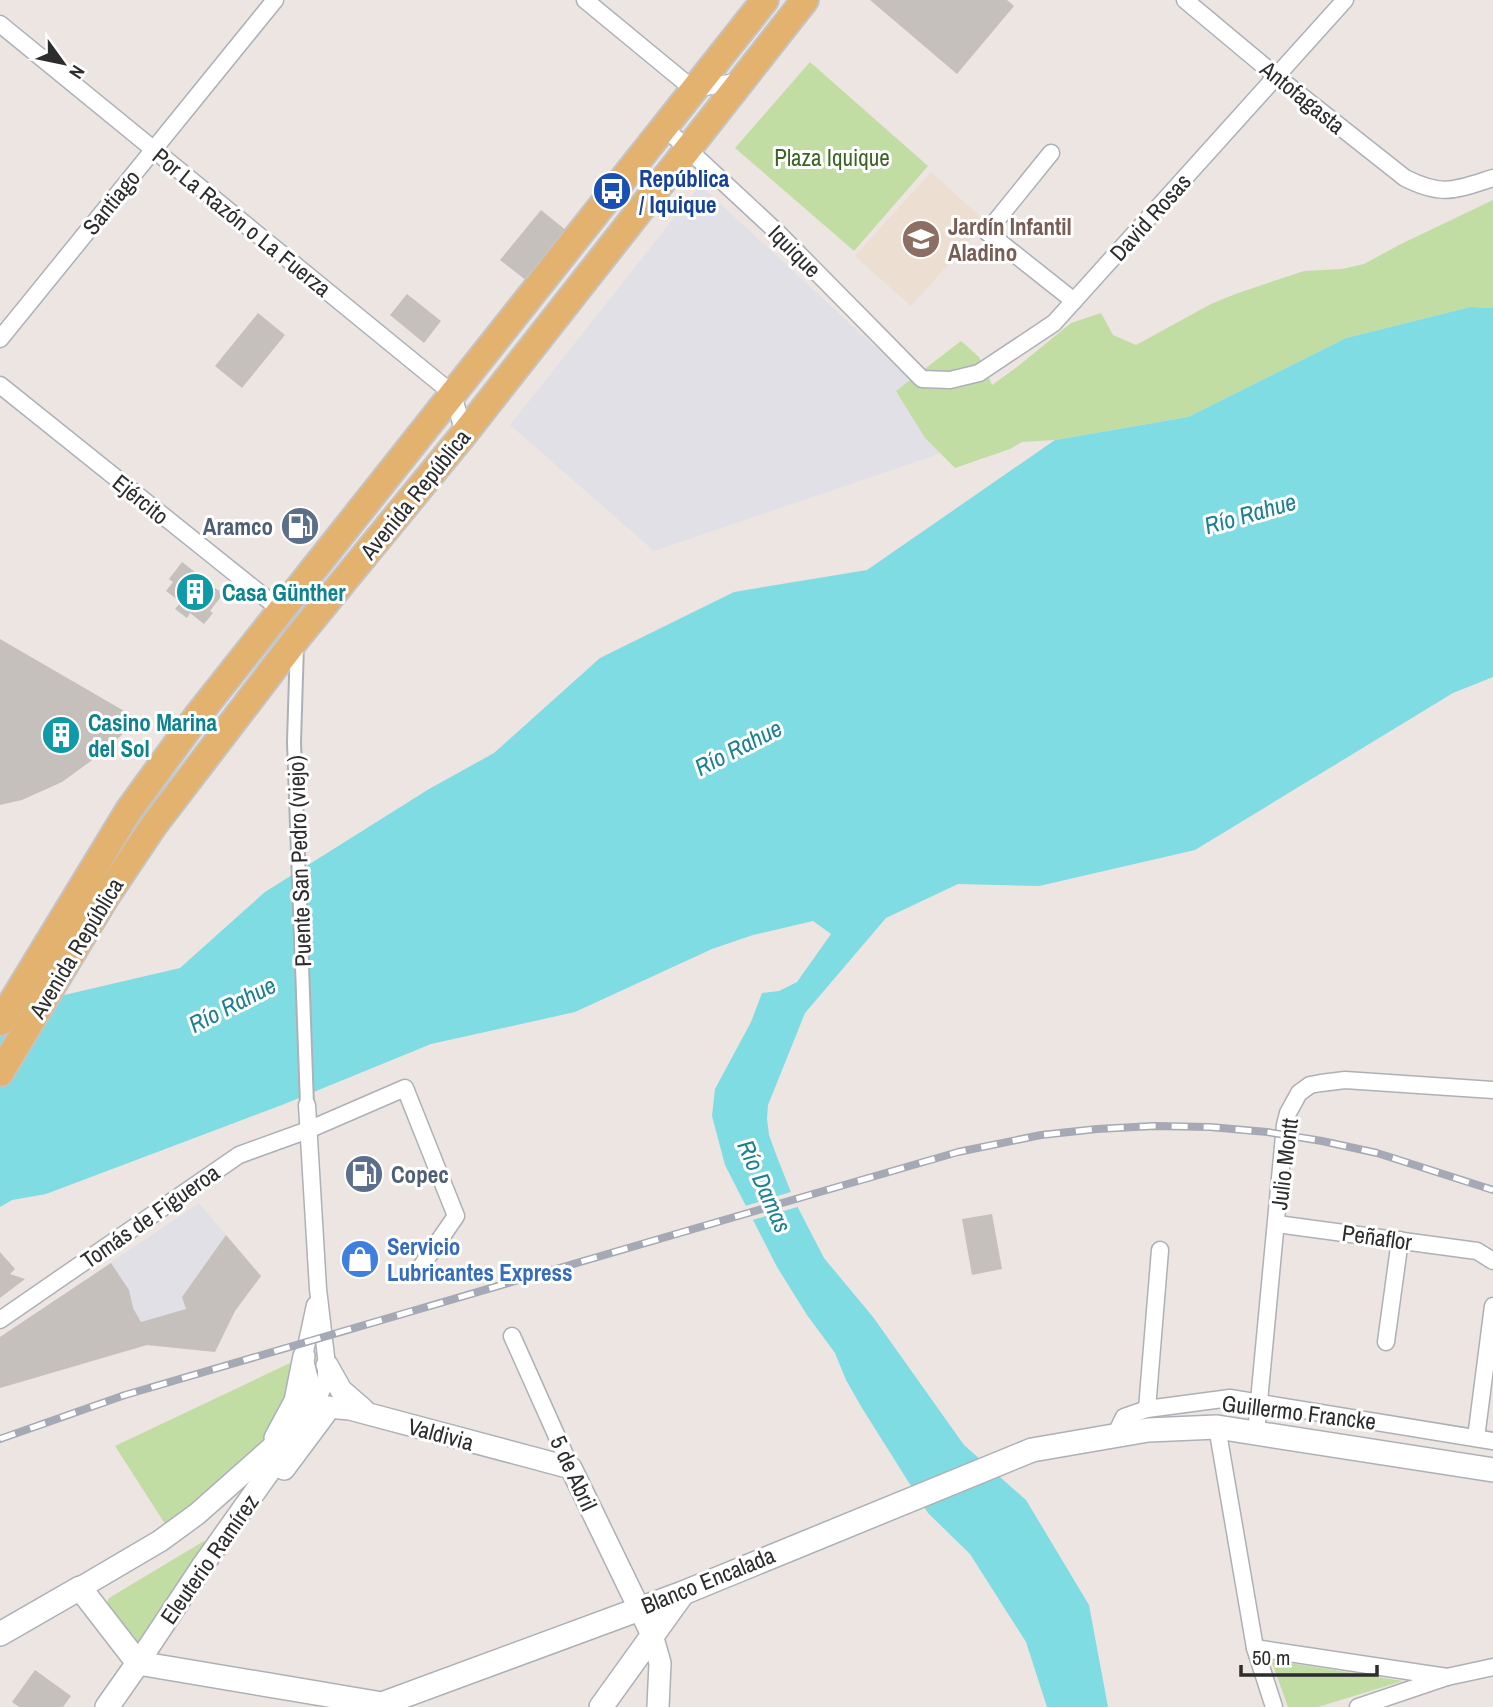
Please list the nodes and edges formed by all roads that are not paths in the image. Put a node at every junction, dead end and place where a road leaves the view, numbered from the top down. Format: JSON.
{"nodes":[{"id":1,"x":275,"y":0,"type":"edge"},
{"id":2,"x":585,"y":0,"type":"edge"},
{"id":3,"x":766,"y":0,"type":"edge"},
{"id":4,"x":805,"y":0,"type":"edge"},
{"id":5,"x":1185,"y":0,"type":"edge"},
{"id":6,"x":1345,"y":0,"type":"edge"},
{"id":7,"x":0,"y":24,"type":"edge"},
{"id":8,"x":782,"y":30,"type":"junction"},
{"id":9,"x":1276,"y":76,"type":"junction"},
{"id":10,"x":741,"y":81,"type":"junction"},
{"id":11,"x":693,"y":89,"type":"junction"},
{"id":12,"x":664,"y":127,"type":"junction"},
{"id":13,"x":688,"y":148,"type":"junction"},
{"id":14,"x":153,"y":149,"type":"junction"},
{"id":15,"x":1051,"y":153,"type":"dead end"},
{"id":16,"x":1493,"y":178,"type":"edge"},
{"id":17,"x":1074,"y":301,"type":"junction"},
{"id":18,"x":0,"y":339,"type":"edge"},
{"id":19,"x":922,"y":379,"type":"joint"},
{"id":20,"x":0,"y":385,"type":"edge"},
{"id":21,"x":453,"y":394,"type":"junction"},
{"id":22,"x":464,"y":434,"type":"junction"},
{"id":23,"x":282,"y":611,"type":"junction"},
{"id":24,"x":298,"y":638,"type":"junction"},
{"id":25,"x":0,"y":1022,"type":"edge"},
{"id":26,"x":0,"y":1073,"type":"edge"},
{"id":27,"x":1493,"y":1090,"type":"edge"},
{"id":28,"x":307,"y":1105,"type":"joint"},
{"id":29,"x":309,"y":1130,"type":"junction"},
{"id":30,"x":1277,"y":1224,"type":"junction"},
{"id":31,"x":1399,"y":1240,"type":"junction"},
{"id":32,"x":1160,"y":1251,"type":"dead end"},
{"id":33,"x":1493,"y":1261,"type":"edge"},
{"id":34,"x":418,"y":1271,"type":"dead end"},
{"id":35,"x":318,"y":1289,"type":"junction"},
{"id":36,"x":1493,"y":1306,"type":"edge"},
{"id":37,"x":0,"y":1320,"type":"edge"},
{"id":38,"x":512,"y":1336,"type":"dead end"},
{"id":39,"x":1386,"y":1342,"type":"dead end"},
{"id":40,"x":304,"y":1356,"type":"junction"},
{"id":41,"x":327,"y":1365,"type":"junction"},
{"id":42,"x":1260,"y":1402,"type":"junction"},
{"id":43,"x":340,"y":1408,"type":"junction"},
{"id":44,"x":1147,"y":1409,"type":"junction"},
{"id":45,"x":312,"y":1412,"type":"junction"},
{"id":46,"x":375,"y":1416,"type":"junction"},
{"id":47,"x":1217,"y":1427,"type":"junction"},
{"id":48,"x":1256,"y":1433,"type":"junction"},
{"id":49,"x":1119,"y":1435,"type":"junction"},
{"id":50,"x":1476,"y":1438,"type":"junction"},
{"id":51,"x":1493,"y":1441,"type":"edge"},
{"id":52,"x":1032,"y":1450,"type":"joint"},
{"id":53,"x":570,"y":1468,"type":"junction"},
{"id":54,"x":1493,"y":1470,"type":"edge"},
{"id":55,"x":245,"y":1474,"type":"junction"},
{"id":56,"x":203,"y":1565,"type":"junction"},
{"id":57,"x":80,"y":1588,"type":"junction"},
{"id":58,"x":682,"y":1593,"type":"junction"},
{"id":59,"x":638,"y":1609,"type":"junction"},
{"id":60,"x":0,"y":1634,"type":"edge"},
{"id":61,"x":652,"y":1635,"type":"junction"},
{"id":62,"x":1255,"y":1648,"type":"junction"},
{"id":63,"x":138,"y":1663,"type":"junction"},
{"id":64,"x":1493,"y":1667,"type":"edge"},
{"id":65,"x":1447,"y":1677,"type":"junction"},
{"id":66,"x":386,"y":1705,"type":"edge"},
{"id":67,"x":107,"y":1707,"type":"edge"},
{"id":68,"x":601,"y":1707,"type":"edge"},
{"id":69,"x":658,"y":1707,"type":"edge"},
{"id":70,"x":1274,"y":1707,"type":"edge"},
{"id":71,"x":1358,"y":1707,"type":"edge"}],
"edges":[{"from":1,"to":14,"type":"street","name":"Santiago"},
{"from":2,"to":11,"type":"street"},
{"from":3,"to":8,"type":"main road"},
{"from":3,"to":11,"type":"main road","name":"Avenida República"},
{"from":4,"to":8,"type":"main road","name":"Avenida República"},
{"from":5,"to":9,"type":"street","name":"Antofagasta"},
{"from":6,"to":9,"type":"street","name":"David Rosas"},
{"from":7,"to":14,"type":"street","name":"Por La Razón o La Fuerza"},
{"from":8,"to":10,"type":"main road","name":"Avenida República"},
{"from":9,"to":16,"type":"street","name":"Antofagasta"},
{"from":9,"to":17,"type":"street","name":"David Rosas"},
{"from":10,"to":11,"type":"street"},
{"from":10,"to":13,"type":"main road","name":"Avenida República"},
{"from":11,"to":12,"type":"main road","name":"Avenida República"},
{"from":12,"to":13,"type":"street","name":"Iquique"},
{"from":12,"to":21,"type":"main road","name":"Avenida República"},
{"from":13,"to":19,"type":"street","name":"Iquique"},
{"from":13,"to":22,"type":"main road","name":"Avenida República"},
{"from":14,"to":18,"type":"street","name":"Santiago"},
{"from":14,"to":21,"type":"street","name":"Por La Razón o La Fuerza"},
{"from":15,"to":17,"type":"street"},
{"from":17,"to":19,"type":"street","name":"David Rosas"},
{"from":20,"to":23,"type":"street","name":"Ejército"},
{"from":21,"to":22,"type":"street"},
{"from":21,"to":23,"type":"main road","name":"Avenida República"},
{"from":22,"to":24,"type":"main road","name":"Avenida República"},
{"from":23,"to":25,"type":"main road","name":"Avenida República"},
{"from":24,"to":26,"type":"main road","name":"Avenida República"},
{"from":24,"to":28,"type":"street","name":"Puente San Pedro (viejo)"},
{"from":27,"to":30,"type":"street","name":"Julio Montt"},
{"from":28,"to":29,"type":"street","name":"Eleuterio Ramírez"},
{"from":29,"to":34,"type":"street","name":"Tomás de Figueroa"},
{"from":29,"to":35,"type":"street","name":"Eleuterio Ramírez"},
{"from":29,"to":37,"type":"street","name":"Tomás de Figueroa"},
{"from":30,"to":31,"type":"street","name":"Peñaflor"},
{"from":30,"to":42,"type":"street","name":"Julio Montt"},
{"from":31,"to":33,"type":"street","name":"Peñaflor"},
{"from":31,"to":39,"type":"street"},
{"from":32,"to":44,"type":"street"},
{"from":35,"to":40,"type":"street","name":"Eleuterio Ramírez"},
{"from":35,"to":41,"type":"street","name":"Eleuterio Ramírez"},
{"from":36,"to":50,"type":"street"},
{"from":38,"to":53,"type":"street","name":"5 de Abril"},
{"from":40,"to":45,"type":"street","name":"Eleuterio Ramírez"},
{"from":40,"to":55,"type":"street"},
{"from":41,"to":45,"type":"street","name":"Eleuterio Ramírez"},
{"from":41,"to":46,"type":"street"},
{"from":42,"to":44,"type":"street","name":"Guillermo Francke"},
{"from":42,"to":48,"type":"street","name":"Julio Montt"},
{"from":42,"to":50,"type":"street","name":"Guillermo Francke"},
{"from":43,"to":45,"type":"street","name":"Valdivia"},
{"from":43,"to":46,"type":"street","name":"Valdivia"},
{"from":43,"to":56,"type":"street"},
{"from":44,"to":49,"type":"street","name":"Guillermo Francke"},
{"from":45,"to":55,"type":"street"},
{"from":45,"to":56,"type":"street","name":"Eleuterio Ramírez"},
{"from":46,"to":53,"type":"street","name":"Valdivia"},
{"from":47,"to":48,"type":"main road","name":"Guillermo Francke"},
{"from":47,"to":49,"type":"main road","name":"Guillermo Francke"},
{"from":47,"to":62,"type":"street"},
{"from":48,"to":54,"type":"main road","name":"Guillermo Francke"},
{"from":49,"to":52,"type":"main road","name":"Guillermo Francke"},
{"from":50,"to":51,"type":"street","name":"Guillermo Francke"},
{"from":52,"to":58,"type":"main road","name":"Blanco Encalada"},
{"from":53,"to":59,"type":"street","name":"5 de Abril"},
{"from":55,"to":57,"type":"street"},
{"from":56,"to":63,"type":"street","name":"Eleuterio Ramírez"},
{"from":57,"to":60,"type":"main road"},
{"from":57,"to":63,"type":"main road"},
{"from":58,"to":59,"type":"main road","name":"Blanco Encalada"},
{"from":58,"to":61,"type":"main road"},
{"from":59,"to":61,"type":"street","name":"5 de Abril"},
{"from":59,"to":66,"type":"main road","name":"Blanco Encalada"},
{"from":61,"to":68,"type":"main road"},
{"from":61,"to":69,"type":"street","name":"5 de Abril"},
{"from":62,"to":65,"type":"street"},
{"from":62,"to":70,"type":"street"},
{"from":63,"to":66,"type":"main road"},
{"from":63,"to":67,"type":"main road","name":"Eleuterio Ramírez"},
{"from":64,"to":65,"type":"street"},
{"from":65,"to":71,"type":"street"}]}
